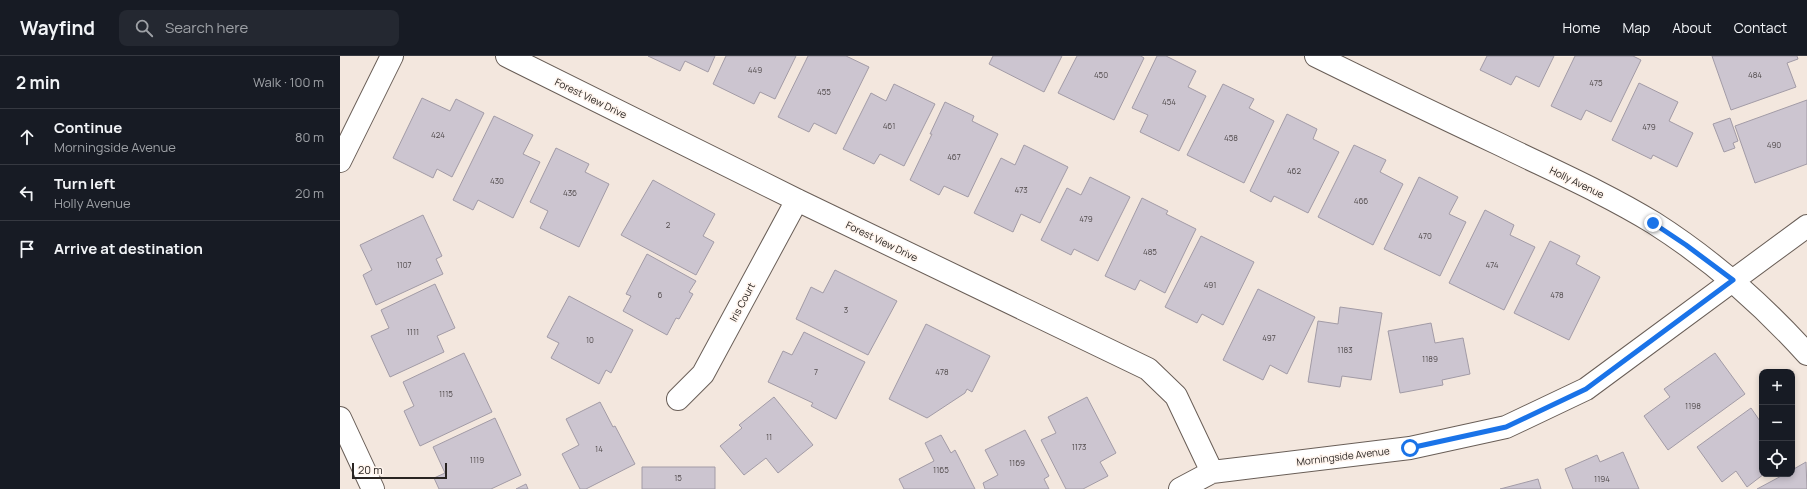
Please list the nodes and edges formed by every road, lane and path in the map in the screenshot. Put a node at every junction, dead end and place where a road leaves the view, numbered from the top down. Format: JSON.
{"nodes":[{"id":1,"x":392,"y":56,"type":"edge"},
{"id":2,"x":507,"y":56,"type":"edge"},
{"id":3,"x":1316,"y":56,"type":"edge"},
{"id":4,"x":340,"y":161,"type":"edge"},
{"id":5,"x":797,"y":200,"type":"junction"},
{"id":6,"x":1807,"y":226,"type":"edge"},
{"id":7,"x":1733,"y":280,"type":"junction"},
{"id":8,"x":1807,"y":354,"type":"edge"},
{"id":9,"x":678,"y":399,"type":"dead end"},
{"id":10,"x":340,"y":418,"type":"edge"},
{"id":11,"x":1212,"y":472,"type":"junction"},
{"id":12,"x":373,"y":489,"type":"edge"},
{"id":13,"x":1180,"y":489,"type":"edge"}],
"edges":[{"from":1,"to":4,"type":"street"},
{"from":2,"to":5,"type":"street","name":"Forest View Drive"},
{"from":3,"to":7,"type":"street","name":"Holly Avenue"},
{"from":5,"to":9,"type":"street","name":"Iris Court"},
{"from":5,"to":11,"type":"street","name":"Forest View Drive"},
{"from":6,"to":7,"type":"street","name":"Morningside Avenue"},
{"from":7,"to":8,"type":"street","name":"Holly Avenue"},
{"from":7,"to":11,"type":"street","name":"Morningside Avenue"},
{"from":10,"to":12,"type":"street"},
{"from":11,"to":13,"type":"street","name":"Morningside Avenue"}]}
